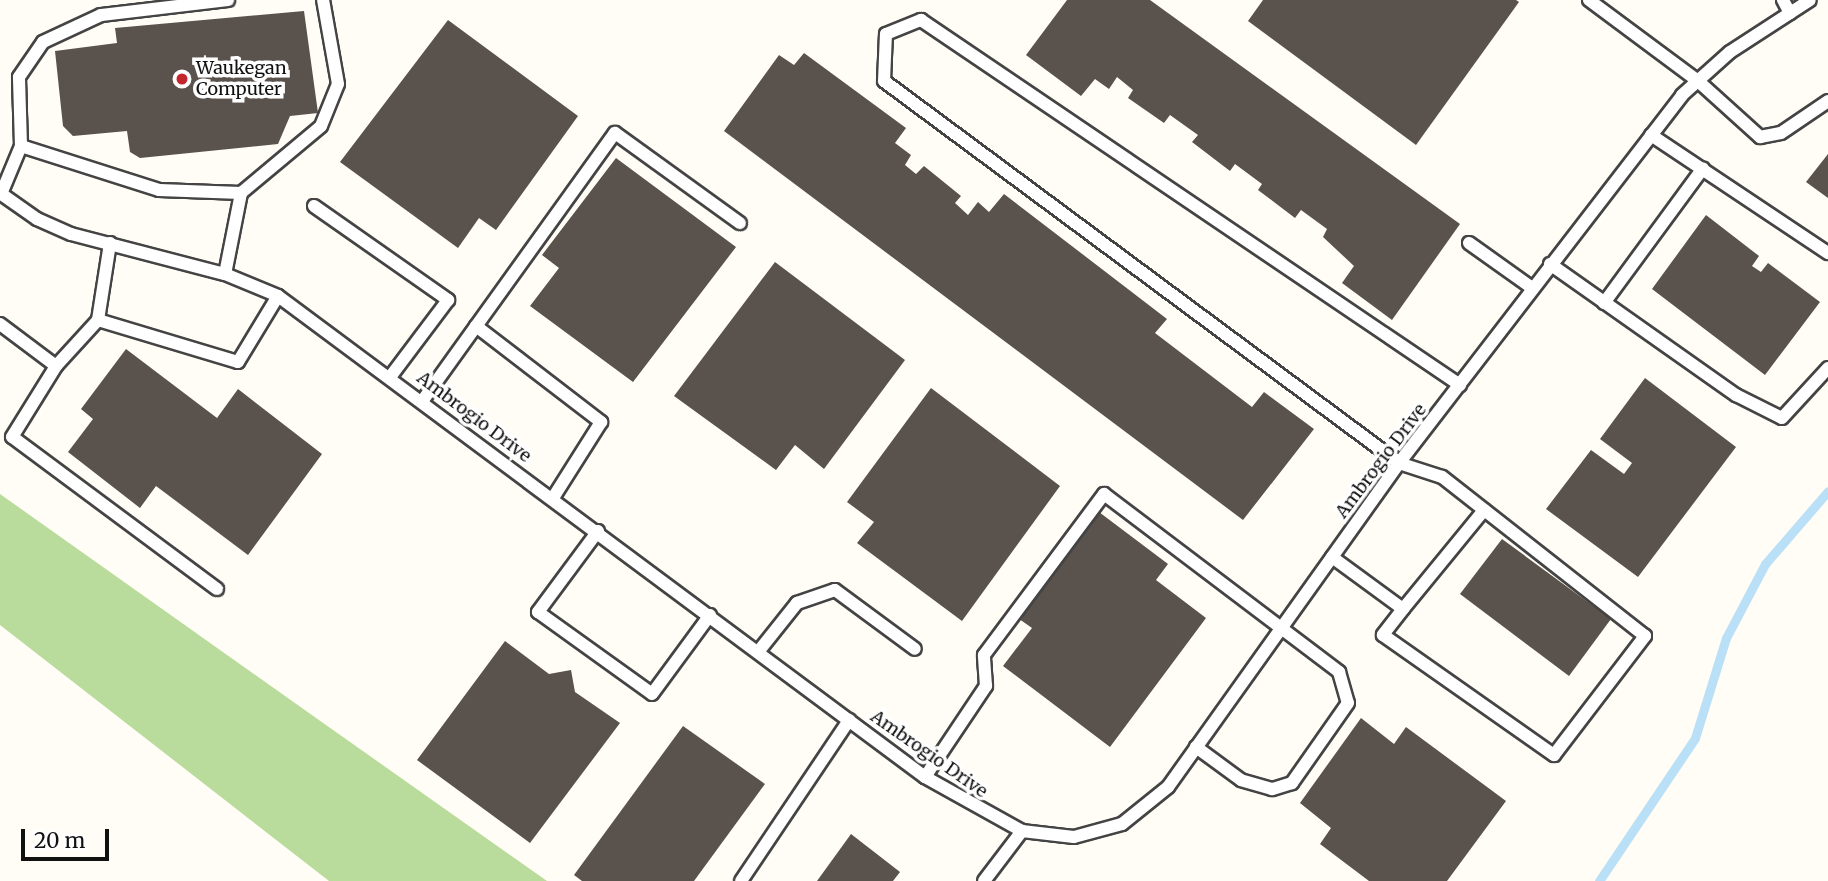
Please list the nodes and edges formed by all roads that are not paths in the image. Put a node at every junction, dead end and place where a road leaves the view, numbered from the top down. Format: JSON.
{"nodes":[{"id":1,"x":228,"y":0,"type":"edge"},
{"id":2,"x":323,"y":0,"type":"edge"},
{"id":3,"x":1589,"y":0,"type":"edge"},
{"id":4,"x":1783,"y":0,"type":"edge"},
{"id":5,"x":1810,"y":0,"type":"edge"},
{"id":6,"x":1790,"y":13,"type":"junction"},
{"id":7,"x":1698,"y":81,"type":"junction"},
{"id":8,"x":1828,"y":101,"type":"edge"},
{"id":9,"x":1651,"y":135,"type":"junction"},
{"id":10,"x":20,"y":146,"type":"junction"},
{"id":11,"x":1703,"y":168,"type":"junction"},
{"id":12,"x":241,"y":193,"type":"junction"},
{"id":13,"x":1,"y":194,"type":"edge"},
{"id":14,"x":314,"y":206,"type":"dead end"},
{"id":15,"x":740,"y":223,"type":"dead end"},
{"id":16,"x":110,"y":243,"type":"junction"},
{"id":17,"x":1469,"y":243,"type":"dead end"},
{"id":18,"x":1828,"y":253,"type":"edge"},
{"id":19,"x":1550,"y":264,"type":"junction"},
{"id":20,"x":225,"y":275,"type":"junction"},
{"id":21,"x":1531,"y":287,"type":"junction"},
{"id":22,"x":278,"y":296,"type":"junction"},
{"id":23,"x":1604,"y":303,"type":"junction"},
{"id":24,"x":98,"y":320,"type":"junction"},
{"id":25,"x":0,"y":324,"type":"edge"},
{"id":26,"x":476,"y":326,"type":"junction"},
{"id":27,"x":56,"y":366,"type":"junction"},
{"id":28,"x":1828,"y":368,"type":"edge"},
{"id":29,"x":391,"y":376,"type":"junction"},
{"id":30,"x":1460,"y":385,"type":"junction"},
{"id":31,"x":423,"y":400,"type":"junction"},
{"id":32,"x":0,"y":428,"type":"edge"},
{"id":33,"x":12,"y":437,"type":"junction"},
{"id":34,"x":1399,"y":463,"type":"junction"},
{"id":35,"x":553,"y":498,"type":"junction"},
{"id":36,"x":1484,"y":510,"type":"junction"},
{"id":37,"x":598,"y":531,"type":"junction"},
{"id":38,"x":1332,"y":557,"type":"junction"},
{"id":39,"x":217,"y":589,"type":"dead end"},
{"id":40,"x":1403,"y":609,"type":"junction"},
{"id":41,"x":710,"y":615,"type":"junction"},
{"id":42,"x":1280,"y":629,"type":"junction"},
{"id":43,"x":915,"y":649,"type":"dead end"},
{"id":44,"x":758,"y":652,"type":"junction"},
{"id":45,"x":849,"y":720,"type":"junction"},
{"id":46,"x":1196,"y":747,"type":"junction"},
{"id":47,"x":925,"y":777,"type":"junction"},
{"id":48,"x":1022,"y":831,"type":"junction"},
{"id":49,"x":741,"y":881,"type":"edge"},
{"id":50,"x":984,"y":881,"type":"edge"}],
"edges":[{"from":1,"to":10,"type":"lane"},
{"from":2,"to":12,"type":"lane"},
{"from":3,"to":7,"type":"lane"},
{"from":4,"to":6,"type":"lane"},
{"from":5,"to":6,"type":"lane","name":"Ambrogio Drive"},
{"from":6,"to":7,"type":"lane","name":"Ambrogio Drive"},
{"from":7,"to":8,"type":"lane"},
{"from":7,"to":9,"type":"lane","name":"Ambrogio Drive"},
{"from":9,"to":11,"type":"lane"},
{"from":9,"to":19,"type":"lane","name":"Ambrogio Drive"},
{"from":10,"to":12,"type":"lane"},
{"from":10,"to":13,"type":"lane"},
{"from":11,"to":18,"type":"lane"},
{"from":11,"to":23,"type":"lane"},
{"from":12,"to":20,"type":"lane"},
{"from":13,"to":16,"type":"lane","name":"Ambrogio Drive"},
{"from":14,"to":29,"type":"lane"},
{"from":15,"to":26,"type":"lane"},
{"from":16,"to":20,"type":"lane","name":"Ambrogio Drive"},
{"from":16,"to":24,"type":"lane"},
{"from":17,"to":21,"type":"lane"},
{"from":19,"to":21,"type":"lane","name":"Ambrogio Drive"},
{"from":19,"to":23,"type":"lane"},
{"from":20,"to":22,"type":"lane","name":"Ambrogio Drive"},
{"from":21,"to":30,"type":"lane","name":"Ambrogio Drive"},
{"from":22,"to":24,"type":"lane"},
{"from":22,"to":29,"type":"lane","name":"Ambrogio Drive"},
{"from":23,"to":28,"type":"lane"},
{"from":24,"to":27,"type":"lane"},
{"from":25,"to":27,"type":"lane"},
{"from":26,"to":31,"type":"lane"},
{"from":26,"to":35,"type":"lane"},
{"from":27,"to":33,"type":"lane"},
{"from":29,"to":31,"type":"lane","name":"Ambrogio Drive"},
{"from":30,"to":34,"type":"lane","name":"Ambrogio Drive"},
{"from":30,"to":34,"type":"lane"},
{"from":31,"to":35,"type":"lane","name":"Ambrogio Drive"},
{"from":32,"to":33,"type":"lane"},
{"from":33,"to":39,"type":"lane"},
{"from":34,"to":36,"type":"lane"},
{"from":34,"to":38,"type":"lane","name":"Ambrogio Drive"},
{"from":35,"to":37,"type":"lane","name":"Ambrogio Drive"},
{"from":36,"to":40,"type":"lane"},
{"from":36,"to":40,"type":"lane"},
{"from":37,"to":41,"type":"lane","name":"Ambrogio Drive"},
{"from":37,"to":41,"type":"lane"},
{"from":38,"to":40,"type":"lane"},
{"from":38,"to":42,"type":"lane","name":"Ambrogio Drive"},
{"from":41,"to":44,"type":"lane","name":"Ambrogio Drive"},
{"from":42,"to":46,"type":"lane","name":"Ambrogio Drive"},
{"from":42,"to":46,"type":"lane"},
{"from":42,"to":47,"type":"lane"},
{"from":43,"to":44,"type":"lane"},
{"from":44,"to":45,"type":"lane","name":"Ambrogio Drive"},
{"from":45,"to":47,"type":"lane","name":"Ambrogio Drive"},
{"from":45,"to":49,"type":"lane"},
{"from":46,"to":48,"type":"lane","name":"Ambrogio Drive"},
{"from":47,"to":48,"type":"lane","name":"Ambrogio Drive"},
{"from":48,"to":50,"type":"lane"}]}
